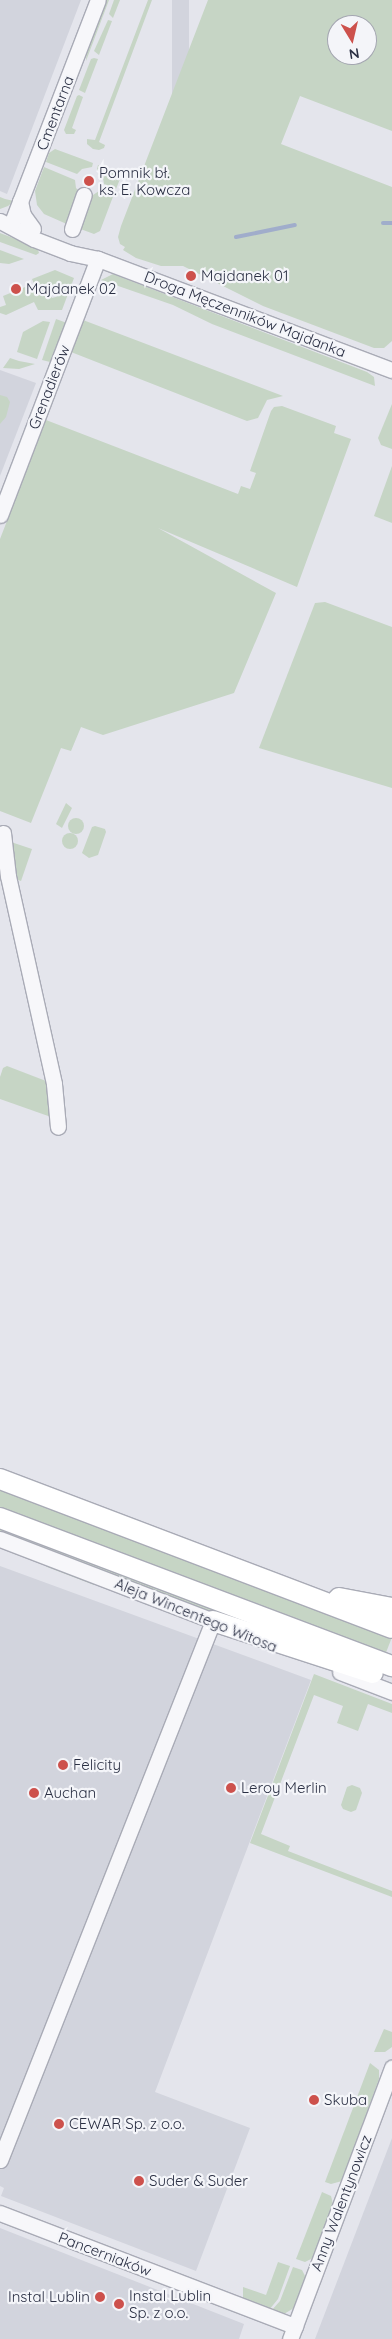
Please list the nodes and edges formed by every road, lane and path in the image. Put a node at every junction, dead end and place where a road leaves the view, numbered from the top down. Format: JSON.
{"nodes":[{"id":1,"x":98,"y":0,"type":"edge"},
{"id":2,"x":84,"y":197,"type":"dead end"},
{"id":3,"x":20,"y":202,"type":"junction"},
{"id":4,"x":6,"y":223,"type":"edge"},
{"id":5,"x":74,"y":223,"type":"dead end"},
{"id":6,"x":33,"y":228,"type":"junction"},
{"id":7,"x":98,"y":259,"type":"junction"},
{"id":8,"x":392,"y":370,"type":"edge"},
{"id":9,"x":0,"y":515,"type":"edge"},
{"id":10,"x":3,"y":833,"type":"dead end"},
{"id":11,"x":58,"y":1127,"type":"dead end"},
{"id":12,"x":0,"y":1469,"type":"edge"},
{"id":13,"x":0,"y":1479,"type":"edge"},
{"id":14,"x":72,"y":1506,"type":"junction"},
{"id":15,"x":0,"y":1518,"type":"edge"},
{"id":16,"x":0,"y":1539,"type":"edge"},
{"id":17,"x":293,"y":1590,"type":"junction"},
{"id":18,"x":392,"y":1608,"type":"edge"},
{"id":19,"x":213,"y":1621,"type":"junction"},
{"id":20,"x":392,"y":1628,"type":"edge"},
{"id":21,"x":392,"y":1666,"type":"edge"},
{"id":22,"x":392,"y":1678,"type":"edge"},
{"id":23,"x":392,"y":1692,"type":"edge"},
{"id":24,"x":392,"y":2067,"type":"edge"},
{"id":25,"x":0,"y":2160,"type":"edge"},
{"id":26,"x":0,"y":2213,"type":"edge"},
{"id":27,"x":293,"y":2332,"type":"edge"}],
"edges":[{"from":1,"to":3,"type":"street","name":"Cmentarna"},
{"from":2,"to":5,"type":"street"},
{"from":3,"to":4,"type":"street","name":"Cmentarna"},
{"from":3,"to":6,"type":"street"},
{"from":4,"to":6,"type":"street","name":"Droga Męczenników Majdanka"},
{"from":4,"to":7,"type":"street","name":"Droga Męczenników Majdanka"},
{"from":6,"to":7,"type":"street","name":"Droga Męczenników Majdanka"},
{"from":7,"to":8,"type":"street","name":"Droga Męczenników Majdanka"},
{"from":7,"to":9,"type":"street","name":"Grenadierów"},
{"from":10,"to":11,"type":"street"},
{"from":12,"to":14,"type":"main road"},
{"from":13,"to":14,"type":"main road"},
{"from":14,"to":17,"type":"main road"},
{"from":15,"to":21,"type":"main road","name":"Aleja Wincentego Witosa"},
{"from":16,"to":19,"type":"street","name":"Aleja Wincentego Witosa"},
{"from":17,"to":18,"type":"main road"},
{"from":17,"to":20,"type":"main road"},
{"from":19,"to":22,"type":"main road"},
{"from":19,"to":23,"type":"street","name":"Aleja Wincentego Witosa"},
{"from":19,"to":25,"type":"street"},
{"from":24,"to":27,"type":"street","name":"Anny Walentynowicz"},
{"from":26,"to":27,"type":"street","name":"Pancerniaków"}]}
